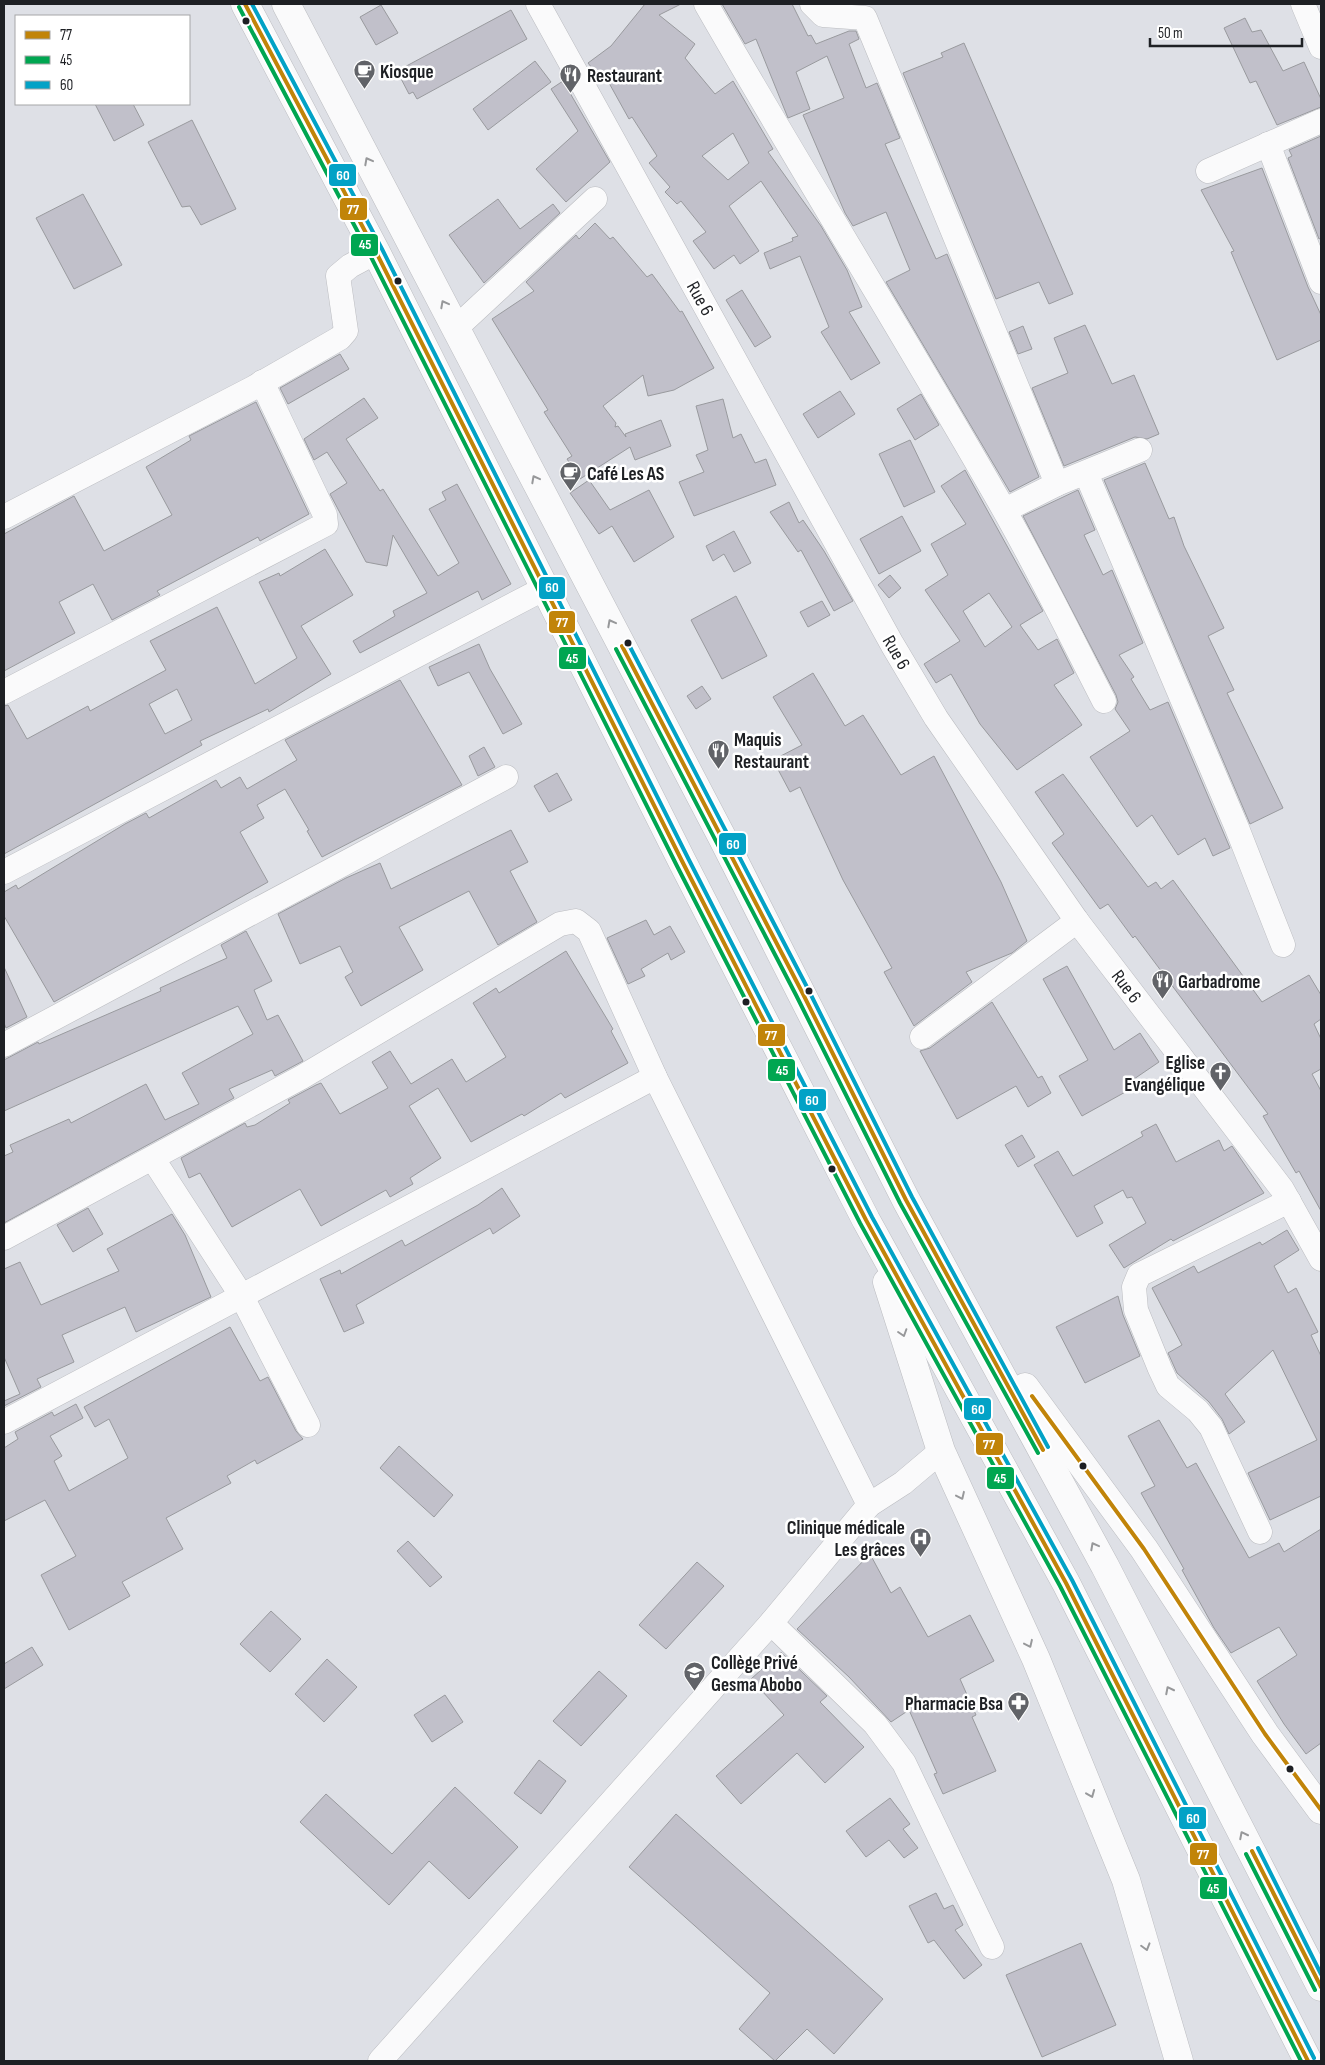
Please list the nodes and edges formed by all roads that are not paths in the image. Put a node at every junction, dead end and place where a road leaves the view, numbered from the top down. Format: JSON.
{"nodes":[{"id":1,"x":245,"y":4,"type":"edge"},
{"id":2,"x":286,"y":4,"type":"edge"},
{"id":3,"x":538,"y":4,"type":"edge"},
{"id":4,"x":706,"y":4,"type":"edge"},
{"id":5,"x":812,"y":4,"type":"edge"},
{"id":6,"x":1303,"y":4,"type":"edge"},
{"id":7,"x":1321,"y":47,"type":"edge"},
{"id":8,"x":1321,"y":121,"type":"edge"},
{"id":9,"x":1268,"y":144,"type":"junction"},
{"id":10,"x":1208,"y":171,"type":"dead end"},
{"id":11,"x":595,"y":199,"type":"dead end"},
{"id":12,"x":376,"y":252,"type":"junction"},
{"id":13,"x":1321,"y":282,"type":"edge"},
{"id":14,"x":456,"y":328,"type":"junction"},
{"id":15,"x":262,"y":382,"type":"junction"},
{"id":16,"x":1140,"y":450,"type":"dead end"},
{"id":17,"x":1086,"y":473,"type":"junction"},
{"id":18,"x":1057,"y":484,"type":"junction"},
{"id":19,"x":1005,"y":510,"type":"junction"},
{"id":20,"x":4,"y":517,"type":"edge"},
{"id":21,"x":545,"y":588,"type":"junction"},
{"id":22,"x":4,"y":692,"type":"edge"},
{"id":23,"x":1104,"y":701,"type":"dead end"},
{"id":24,"x":506,"y":778,"type":"dead end"},
{"id":25,"x":4,"y":872,"type":"edge"},
{"id":26,"x":1077,"y":921,"type":"junction"},
{"id":27,"x":1283,"y":945,"type":"dead end"},
{"id":28,"x":922,"y":1037,"type":"dead end"},
{"id":29,"x":4,"y":1045,"type":"edge"},
{"id":30,"x":655,"y":1077,"type":"junction"},
{"id":31,"x":153,"y":1159,"type":"junction"},
{"id":32,"x":1289,"y":1201,"type":"junction"},
{"id":33,"x":866,"y":1220,"type":"junction"},
{"id":34,"x":4,"y":1238,"type":"edge"},
{"id":35,"x":1321,"y":1259,"type":"edge"},
{"id":36,"x":241,"y":1295,"type":"junction"},
{"id":37,"x":964,"y":1303,"type":"junction"},
{"id":38,"x":4,"y":1422,"type":"edge"},
{"id":39,"x":308,"y":1425,"type":"dead end"},
{"id":40,"x":941,"y":1452,"type":"junction"},
{"id":41,"x":869,"y":1505,"type":"junction"},
{"id":42,"x":1260,"y":1532,"type":"dead end"},
{"id":43,"x":771,"y":1623,"type":"junction"},
{"id":44,"x":1321,"y":1810,"type":"edge"},
{"id":45,"x":992,"y":1947,"type":"dead end"},
{"id":46,"x":1321,"y":1987,"type":"edge"},
{"id":47,"x":380,"y":2061,"type":"edge"},
{"id":48,"x":1179,"y":2061,"type":"edge"},
{"id":49,"x":1308,"y":2061,"type":"edge"}],
"edges":[{"from":1,"to":12,"type":"main road"},
{"from":14,"to":2,"type":"main road","one_way":true},
{"from":3,"to":26,"type":"street","name":"Rue 6"},
{"from":4,"to":19,"type":"street"},
{"from":5,"to":18,"type":"street"},
{"from":6,"to":7,"type":"street"},
{"from":8,"to":9,"type":"street"},
{"from":9,"to":10,"type":"street"},
{"from":9,"to":13,"type":"street"},
{"from":11,"to":14,"type":"street"},
{"from":12,"to":15,"type":"street"},
{"from":12,"to":21,"type":"main road"},
{"from":37,"to":14,"type":"main road","one_way":true},
{"from":15,"to":20,"type":"street"},
{"from":15,"to":22,"type":"street"},
{"from":16,"to":17,"type":"street"},
{"from":17,"to":18,"type":"street"},
{"from":17,"to":27,"type":"street"},
{"from":18,"to":19,"type":"street"},
{"from":19,"to":23,"type":"street"},
{"from":21,"to":25,"type":"street"},
{"from":21,"to":33,"type":"main road"},
{"from":24,"to":29,"type":"street"},
{"from":26,"to":28,"type":"street"},
{"from":26,"to":32,"type":"street","name":"Rue 6"},
{"from":30,"to":31,"type":"street"},
{"from":30,"to":36,"type":"street"},
{"from":30,"to":41,"type":"street"},
{"from":31,"to":34,"type":"street"},
{"from":31,"to":36,"type":"street"},
{"from":32,"to":35,"type":"street","name":"Rue 6"},
{"from":32,"to":42,"type":"street"},
{"from":33,"to":40,"type":"main road","one_way":true},
{"from":33,"to":49,"type":"main road"},
{"from":36,"to":38,"type":"street"},
{"from":36,"to":39,"type":"street"},
{"from":37,"to":44,"type":"main road"},
{"from":46,"to":37,"type":"main road","one_way":true},
{"from":40,"to":41,"type":"street"},
{"from":40,"to":48,"type":"main road","one_way":true},
{"from":41,"to":43,"type":"street"},
{"from":43,"to":45,"type":"street"},
{"from":43,"to":47,"type":"street"}]}
